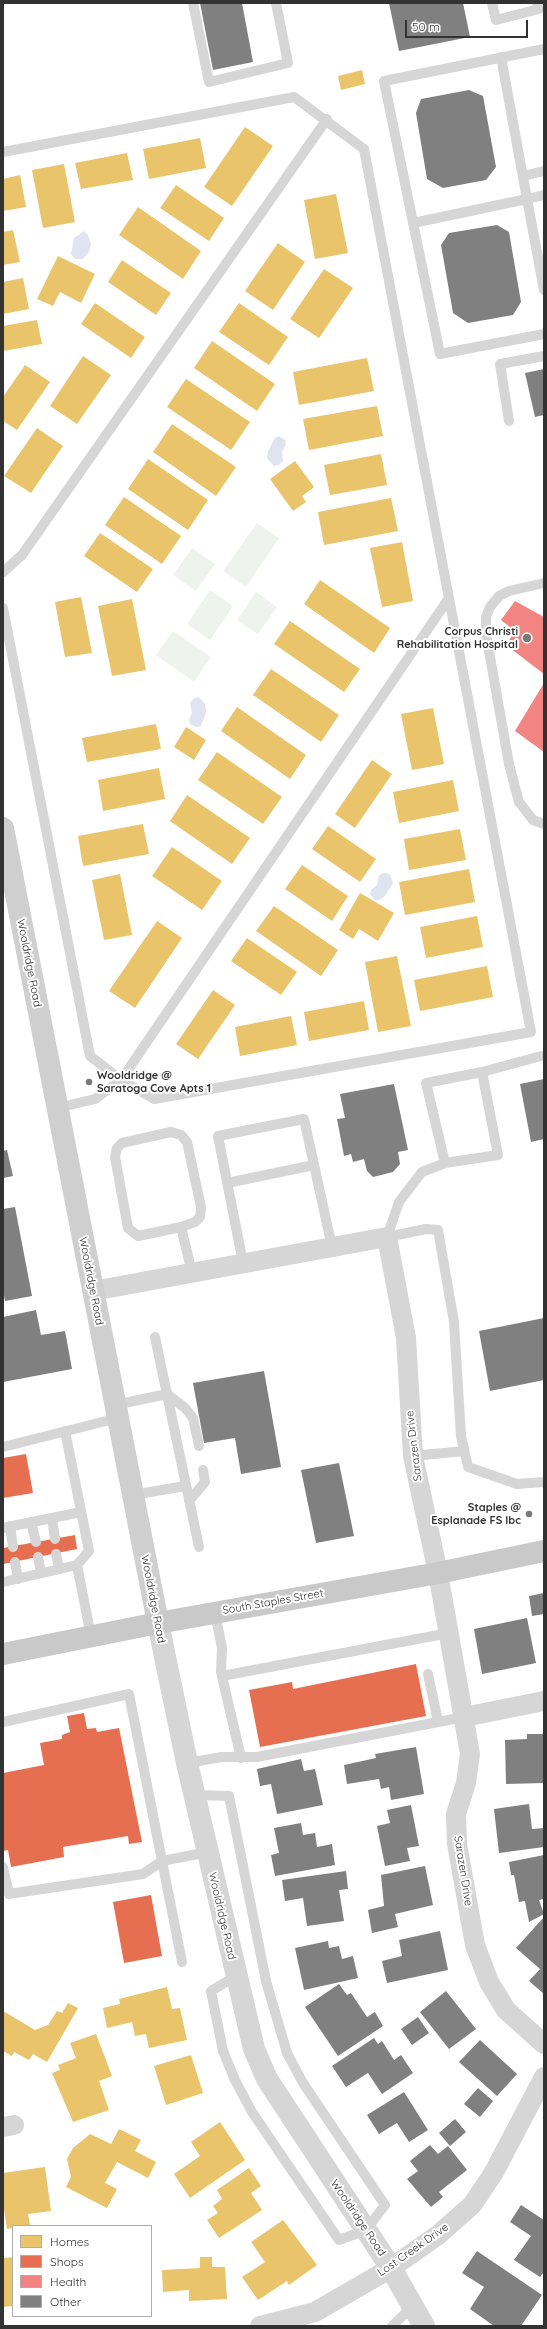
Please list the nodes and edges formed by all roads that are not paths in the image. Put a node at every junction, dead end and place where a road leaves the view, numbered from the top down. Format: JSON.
{"nodes":[{"id":1,"x":193,"y":3,"type":"edge"},
{"id":2,"x":276,"y":3,"type":"edge"},
{"id":3,"x":492,"y":3,"type":"edge"},
{"id":4,"x":537,"y":3,"type":"edge"},
{"id":5,"x":544,"y":49,"type":"edge"},
{"id":6,"x":501,"y":57,"type":"junction"},
{"id":7,"x":327,"y":119,"type":"junction"},
{"id":8,"x":3,"y":152,"type":"edge"},
{"id":9,"x":544,"y":171,"type":"edge"},
{"id":10,"x":523,"y":176,"type":"junction"},
{"id":11,"x":544,"y":195,"type":"edge"},
{"id":12,"x":527,"y":199,"type":"junction"},
{"id":13,"x":413,"y":224,"type":"junction"},
{"id":14,"x":544,"y":290,"type":"edge"},
{"id":15,"x":544,"y":334,"type":"edge"},
{"id":16,"x":544,"y":356,"type":"edge"},
{"id":17,"x":509,"y":421,"type":"dead end"},
{"id":18,"x":3,"y":572,"type":"edge"},
{"id":19,"x":544,"y":583,"type":"edge"},
{"id":20,"x":449,"y":598,"type":"junction"},
{"id":21,"x":3,"y":608,"type":"edge"},
{"id":22,"x":544,"y":824,"type":"edge"},
{"id":23,"x":3,"y":828,"type":"edge"},
{"id":24,"x":9,"y":889,"type":"edge"},
{"id":25,"x":541,"y":1056,"type":"dead end"},
{"id":26,"x":482,"y":1072,"type":"junction"},
{"id":27,"x":121,"y":1080,"type":"junction"},
{"id":28,"x":57,"y":1108,"type":"junction"},
{"id":29,"x":445,"y":1163,"type":"junction"},
{"id":30,"x":314,"y":1165,"type":"junction"},
{"id":31,"x":228,"y":1183,"type":"junction"},
{"id":32,"x":181,"y":1227,"type":"junction"},
{"id":33,"x":387,"y":1237,"type":"junction"},
{"id":34,"x":332,"y":1247,"type":"junction"},
{"id":35,"x":243,"y":1263,"type":"junction"},
{"id":36,"x":192,"y":1273,"type":"junction"},
{"id":37,"x":93,"y":1291,"type":"junction"},
{"id":38,"x":155,"y":1337,"type":"dead end"},
{"id":39,"x":167,"y":1394,"type":"junction"},
{"id":40,"x":116,"y":1412,"type":"junction"},
{"id":41,"x":65,"y":1431,"type":"junction"},
{"id":42,"x":199,"y":1446,"type":"dead end"},
{"id":43,"x":3,"y":1447,"type":"edge"},
{"id":44,"x":464,"y":1451,"type":"junction"},
{"id":45,"x":413,"y":1456,"type":"junction"},
{"id":46,"x":203,"y":1470,"type":"dead end"},
{"id":47,"x":544,"y":1482,"type":"edge"},
{"id":48,"x":186,"y":1486,"type":"junction"},
{"id":49,"x":133,"y":1495,"type":"junction"},
{"id":50,"x":189,"y":1501,"type":"junction"},
{"id":51,"x":82,"y":1512,"type":"junction"},
{"id":52,"x":52,"y":1518,"type":"junction"},
{"id":53,"x":31,"y":1522,"type":"junction"},
{"id":54,"x":6,"y":1527,"type":"edge"},
{"id":55,"x":54,"y":1539,"type":"dead end"},
{"id":56,"x":36,"y":1542,"type":"dead end"},
{"id":57,"x":13,"y":1546,"type":"dead end"},
{"id":58,"x":199,"y":1547,"type":"dead end"},
{"id":59,"x":544,"y":1551,"type":"edge"},
{"id":60,"x":56,"y":1554,"type":"dead end"},
{"id":61,"x":38,"y":1557,"type":"dead end"},
{"id":62,"x":15,"y":1562,"type":"dead end"},
{"id":63,"x":77,"y":1565,"type":"junction"},
{"id":64,"x":59,"y":1569,"type":"junction"},
{"id":65,"x":41,"y":1573,"type":"junction"},
{"id":66,"x":438,"y":1573,"type":"junction"},
{"id":67,"x":18,"y":1579,"type":"junction"},
{"id":68,"x":3,"y":1582,"type":"edge"},
{"id":69,"x":215,"y":1612,"type":"junction"},
{"id":70,"x":158,"y":1623,"type":"junction"},
{"id":71,"x":449,"y":1633,"type":"junction"},
{"id":72,"x":91,"y":1636,"type":"junction"},
{"id":73,"x":3,"y":1654,"type":"edge"},
{"id":74,"x":428,"y":1674,"type":"dead end"},
{"id":75,"x":222,"y":1676,"type":"junction"},
{"id":76,"x":544,"y":1701,"type":"edge"},
{"id":77,"x":464,"y":1717,"type":"junction"},
{"id":78,"x":438,"y":1721,"type":"junction"},
{"id":79,"x":3,"y":1722,"type":"edge"},
{"id":80,"x":241,"y":1758,"type":"junction"},
{"id":81,"x":188,"y":1763,"type":"junction"},
{"id":82,"x":195,"y":1795,"type":"junction"},
{"id":83,"x":208,"y":1852,"type":"junction"},
{"id":84,"x":162,"y":1861,"type":"junction"},
{"id":85,"x":3,"y":1867,"type":"edge"},
{"id":86,"x":182,"y":1962,"type":"dead end"},
{"id":87,"x":236,"y":1976,"type":"junction"},
{"id":88,"x":544,"y":2044,"type":"edge"},
{"id":89,"x":544,"y":2077,"type":"edge"},
{"id":90,"x":366,"y":2230,"type":"junction"},
{"id":91,"x":391,"y":2268,"type":"junction"},
{"id":92,"x":414,"y":2305,"type":"junction"},
{"id":93,"x":260,"y":2326,"type":"edge"},
{"id":94,"x":392,"y":2326,"type":"edge"},
{"id":95,"x":424,"y":2326,"type":"edge"}],
"edges":[{"from":1,"to":2,"type":"lane"},
{"from":3,"to":4,"type":"lane"},
{"from":5,"to":6,"type":"lane"},
{"from":6,"to":10,"type":"lane"},
{"from":6,"to":13,"type":"lane"},
{"from":7,"to":8,"type":"lane"},
{"from":7,"to":18,"type":"lane"},
{"from":7,"to":20,"type":"lane"},
{"from":9,"to":10,"type":"lane"},
{"from":10,"to":12,"type":"lane"},
{"from":11,"to":12,"type":"lane"},
{"from":12,"to":13,"type":"lane"},
{"from":12,"to":14,"type":"lane"},
{"from":13,"to":15,"type":"lane"},
{"from":16,"to":17,"type":"lane"},
{"from":19,"to":22,"type":"lane"},
{"from":20,"to":27,"type":"lane"},
{"from":20,"to":27,"type":"lane"},
{"from":21,"to":27,"type":"lane"},
{"from":23,"to":24,"type":"main road","name":"Wooldridge Road"},
{"from":24,"to":28,"type":"main road","name":"Wooldridge Road"},
{"from":25,"to":26,"type":"lane"},
{"from":26,"to":29,"type":"lane"},
{"from":26,"to":29,"type":"lane"},
{"from":27,"to":28,"type":"lane"},
{"from":28,"to":37,"type":"main road","name":"Wooldridge Road"},
{"from":29,"to":33,"type":"lane"},
{"from":30,"to":31,"type":"lane"},
{"from":30,"to":31,"type":"lane"},
{"from":30,"to":34,"type":"lane"},
{"from":31,"to":35,"type":"lane"},
{"from":32,"to":32,"type":"lane"},
{"from":32,"to":36,"type":"lane"},
{"from":33,"to":34,"type":"street"},
{"from":33,"to":44,"type":"lane"},
{"from":33,"to":45,"type":"street","name":"Sarazen Drive"},
{"from":34,"to":35,"type":"street"},
{"from":35,"to":36,"type":"street"},
{"from":36,"to":37,"type":"street"},
{"from":37,"to":40,"type":"main road","name":"Wooldridge Road"},
{"from":38,"to":39,"type":"lane"},
{"from":39,"to":40,"type":"lane"},
{"from":39,"to":42,"type":"lane"},
{"from":39,"to":48,"type":"lane"},
{"from":40,"to":41,"type":"lane"},
{"from":40,"to":49,"type":"main road","name":"Wooldridge Road"},
{"from":41,"to":43,"type":"lane"},
{"from":41,"to":51,"type":"lane"},
{"from":44,"to":45,"type":"lane"},
{"from":44,"to":47,"type":"lane"},
{"from":45,"to":66,"type":"street","name":"Sarazen Drive"},
{"from":46,"to":50,"type":"lane"},
{"from":48,"to":49,"type":"lane"},
{"from":48,"to":50,"type":"lane"},
{"from":49,"to":70,"type":"main road","name":"Wooldridge Road"},
{"from":50,"to":58,"type":"lane"},
{"from":51,"to":52,"type":"lane"},
{"from":51,"to":63,"type":"lane"},
{"from":52,"to":53,"type":"lane"},
{"from":52,"to":55,"type":"lane"},
{"from":53,"to":54,"type":"lane"},
{"from":53,"to":56,"type":"lane"},
{"from":54,"to":57,"type":"lane"},
{"from":59,"to":66,"type":"main road","name":"South Staples Street"},
{"from":60,"to":64,"type":"lane"},
{"from":61,"to":65,"type":"lane"},
{"from":62,"to":67,"type":"lane"},
{"from":63,"to":64,"type":"lane"},
{"from":63,"to":72,"type":"lane"},
{"from":64,"to":65,"type":"lane"},
{"from":65,"to":67,"type":"lane"},
{"from":66,"to":69,"type":"main road","name":"South Staples Street"},
{"from":66,"to":71,"type":"street","name":"Sarazen Drive"},
{"from":67,"to":68,"type":"lane"},
{"from":69,"to":70,"type":"main road","name":"South Staples Street"},
{"from":69,"to":75,"type":"lane"},
{"from":70,"to":72,"type":"main road","name":"South Staples Street"},
{"from":70,"to":81,"type":"street","name":"Wooldridge Road"},
{"from":71,"to":75,"type":"lane"},
{"from":71,"to":77,"type":"street","name":"Sarazen Drive"},
{"from":72,"to":73,"type":"main road","name":"South Staples Street"},
{"from":74,"to":78,"type":"lane"},
{"from":75,"to":80,"type":"lane"},
{"from":76,"to":77,"type":"street"},
{"from":77,"to":78,"type":"lane"},
{"from":77,"to":88,"type":"street","name":"Sarazen Drive"},
{"from":78,"to":80,"type":"lane"},
{"from":79,"to":84,"type":"lane"},
{"from":80,"to":81,"type":"lane"},
{"from":81,"to":82,"type":"street","name":"Wooldridge Road"},
{"from":82,"to":83,"type":"street","name":"Wooldridge Road"},
{"from":82,"to":90,"type":"lane"},
{"from":83,"to":84,"type":"lane"},
{"from":83,"to":87,"type":"street","name":"Wooldridge Road"},
{"from":84,"to":85,"type":"lane"},
{"from":84,"to":86,"type":"lane"},
{"from":87,"to":90,"type":"street","name":"Wooldridge Road"},
{"from":87,"to":90,"type":"lane"},
{"from":89,"to":91,"type":"street","name":"Lost Creek Drive"},
{"from":90,"to":91,"type":"street","name":"Wooldridge Road"},
{"from":91,"to":92,"type":"street","name":"Wooldridge Road"},
{"from":91,"to":93,"type":"street","name":"Lost Creek Drive"},
{"from":92,"to":94,"type":"lane"},
{"from":92,"to":95,"type":"street","name":"Wooldridge Road"}]}
